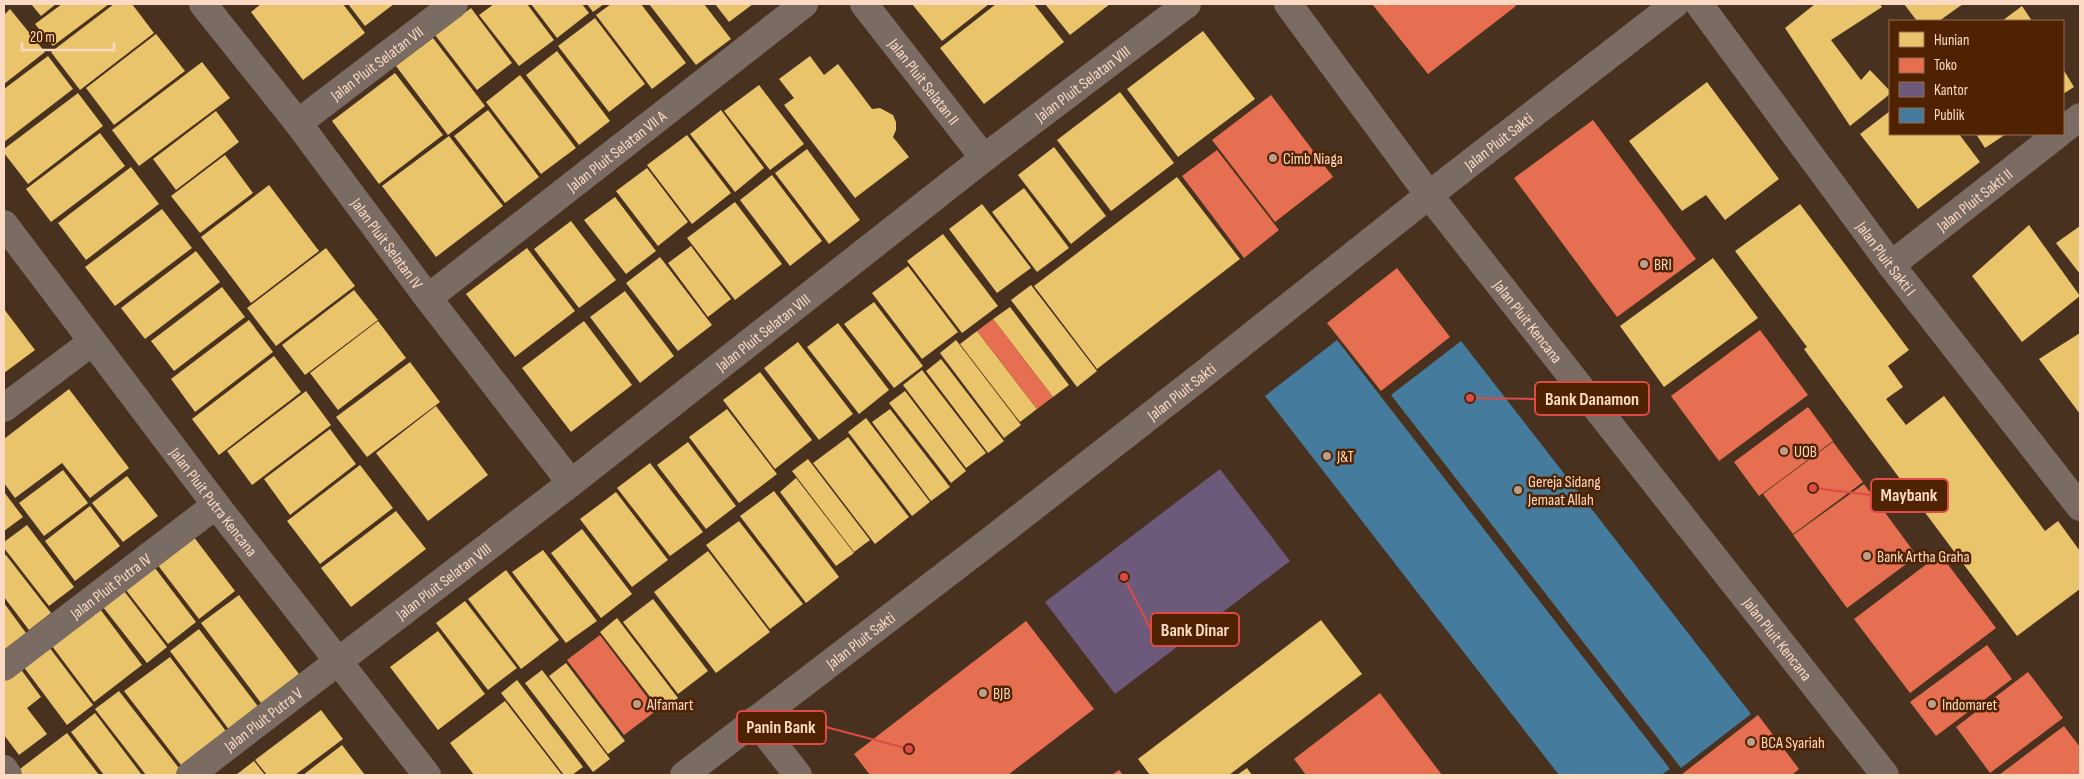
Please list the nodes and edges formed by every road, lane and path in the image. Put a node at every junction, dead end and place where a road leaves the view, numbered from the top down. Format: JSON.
{"nodes":[{"id":1,"x":203,"y":4,"type":"edge"},
{"id":2,"x":454,"y":4,"type":"edge"},
{"id":3,"x":804,"y":4,"type":"edge"},
{"id":4,"x":864,"y":4,"type":"edge"},
{"id":5,"x":1187,"y":4,"type":"edge"},
{"id":6,"x":1288,"y":4,"type":"edge"},
{"id":7,"x":1675,"y":4,"type":"edge"},
{"id":8,"x":1699,"y":4,"type":"edge"},
{"id":9,"x":2080,"y":116,"type":"edge"},
{"id":10,"x":298,"y":123,"type":"junction"},
{"id":11,"x":2064,"y":129,"type":"edge"},
{"id":12,"x":2057,"y":135,"type":"edge"},
{"id":13,"x":984,"y":158,"type":"junction"},
{"id":14,"x":1429,"y":195,"type":"junction"},
{"id":15,"x":4,"y":224,"type":"edge"},
{"id":16,"x":1891,"y":265,"type":"junction"},
{"id":17,"x":428,"y":298,"type":"junction"},
{"id":18,"x":92,"y":342,"type":"junction"},
{"id":19,"x":4,"y":408,"type":"edge"},
{"id":20,"x":571,"y":483,"type":"junction"},
{"id":21,"x":2075,"y":491,"type":"edge"},
{"id":22,"x":216,"y":505,"type":"junction"},
{"id":23,"x":337,"y":662,"type":"junction"},
{"id":24,"x":4,"y":667,"type":"edge"},
{"id":25,"x":755,"y":720,"type":"junction"},
{"id":26,"x":4,"y":769,"type":"edge"},
{"id":27,"x":8,"y":775,"type":"edge"},
{"id":28,"x":190,"y":775,"type":"edge"},
{"id":29,"x":428,"y":775,"type":"edge"},
{"id":30,"x":684,"y":775,"type":"edge"},
{"id":31,"x":798,"y":775,"type":"edge"},
{"id":32,"x":1884,"y":775,"type":"edge"}],
"edges":[{"from":1,"to":10,"type":"street","name":"Jalan Pluit Selatan IV"},
{"from":2,"to":10,"type":"street","name":"Jalan Pluit Selatan VII"},
{"from":3,"to":17,"type":"street","name":"Jalan Pluit Selatan VII A"},
{"from":4,"to":13,"type":"street","name":"Jalan Pluit Selatan II"},
{"from":5,"to":13,"type":"street","name":"Jalan Pluit Selatan VIII"},
{"from":6,"to":14,"type":"street","name":"Jalan Pluit Kencana"},
{"from":7,"to":14,"type":"street","name":"Jalan Pluit Sakti"},
{"from":8,"to":16,"type":"street","name":"Jalan Pluit Sakti I"},
{"from":9,"to":11,"type":"street"},
{"from":10,"to":17,"type":"street","name":"Jalan Pluit Selatan IV"},
{"from":12,"to":16,"type":"street","name":"Jalan Pluit Sakti II"},
{"from":13,"to":20,"type":"street","name":"Jalan Pluit Selatan VIII"},
{"from":14,"to":25,"type":"street","name":"Jalan Pluit Sakti"},
{"from":14,"to":32,"type":"street","name":"Jalan Pluit Kencana"},
{"from":15,"to":18,"type":"street","name":"Jalan Pluit Putra Kencana"},
{"from":16,"to":21,"type":"street","name":"Jalan Pluit Sakti I"},
{"from":17,"to":20,"type":"street","name":"Jalan Pluit Selatan IV"},
{"from":18,"to":19,"type":"street"},
{"from":18,"to":22,"type":"street","name":"Jalan Pluit Putra Kencana"},
{"from":20,"to":23,"type":"street","name":"Jalan Pluit Selatan VIII"},
{"from":22,"to":23,"type":"street","name":"Jalan Pluit Putra Kencana"},
{"from":22,"to":24,"type":"street","name":"Jalan Pluit Putra IV"},
{"from":23,"to":28,"type":"street","name":"Jalan Pluit Putra V"},
{"from":23,"to":29,"type":"street","name":"Jalan Pluit Putra Kencana"},
{"from":25,"to":30,"type":"street","name":"Jalan Pluit Sakti"},
{"from":25,"to":31,"type":"street"},
{"from":26,"to":27,"type":"street"}]}
